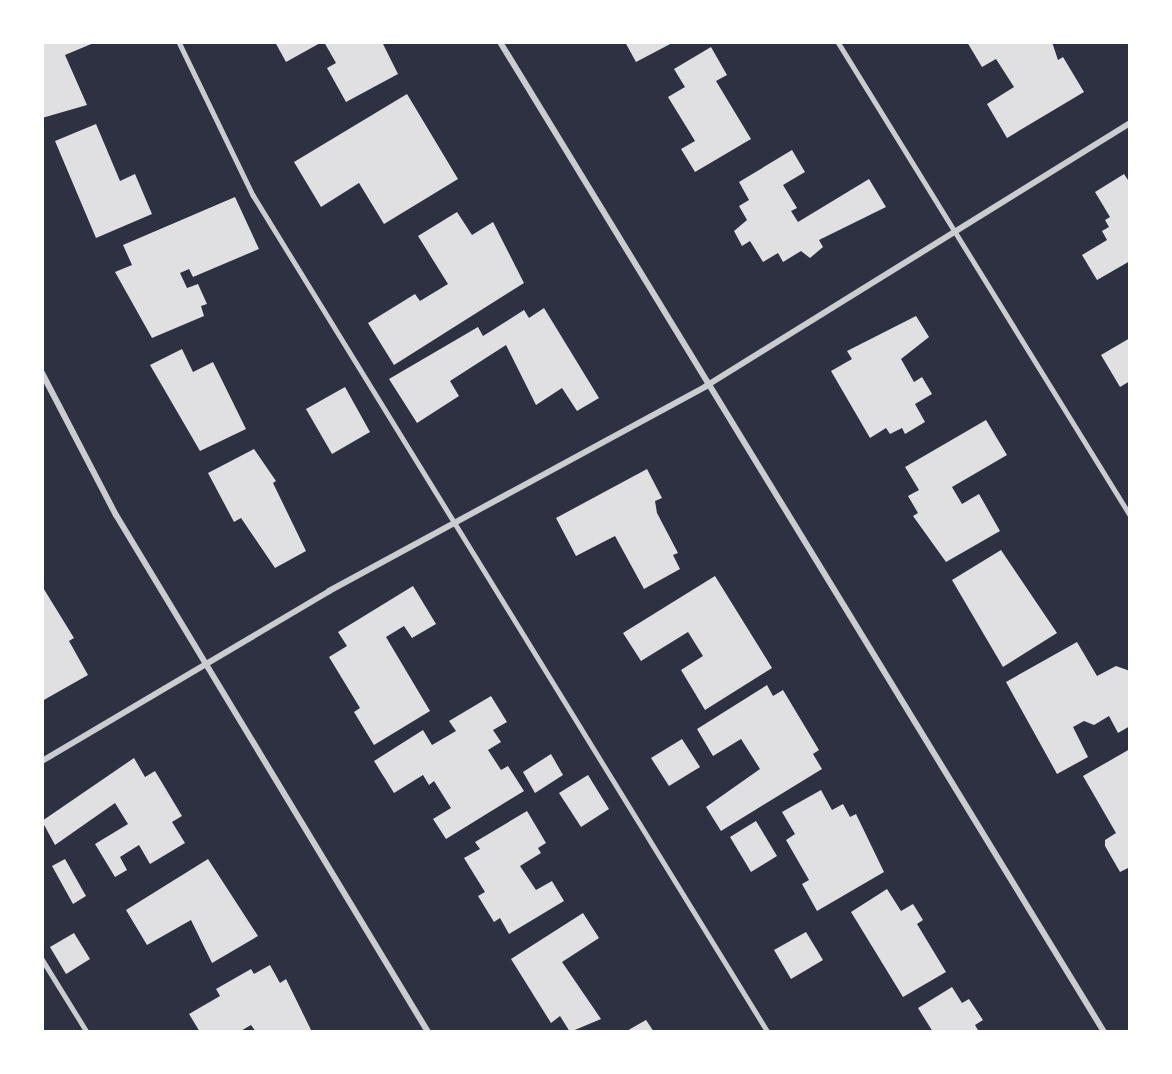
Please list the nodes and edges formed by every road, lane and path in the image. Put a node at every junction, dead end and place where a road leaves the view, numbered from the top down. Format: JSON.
{"nodes":[{"id":1,"x":179,"y":42,"type":"edge"},
{"id":2,"x":500,"y":42,"type":"edge"},
{"id":3,"x":838,"y":42,"type":"edge"},
{"id":4,"x":1130,"y":123,"type":"edge"},
{"id":5,"x":957,"y":233,"type":"junction"},
{"id":6,"x":42,"y":373,"type":"edge"},
{"id":7,"x":706,"y":386,"type":"junction"},
{"id":8,"x":1130,"y":515,"type":"edge"},
{"id":9,"x":455,"y":525,"type":"junction"},
{"id":10,"x":206,"y":664,"type":"junction"},
{"id":11,"x":42,"y":761,"type":"edge"},
{"id":12,"x":42,"y":959,"type":"edge"},
{"id":13,"x":87,"y":1032,"type":"edge"},
{"id":14,"x":428,"y":1032,"type":"edge"},
{"id":15,"x":768,"y":1032,"type":"edge"},
{"id":16,"x":1104,"y":1032,"type":"edge"}],
"edges":[{"from":1,"to":9,"type":"lane"},
{"from":2,"to":7,"type":"street"},
{"from":3,"to":5,"type":"lane"},
{"from":4,"to":5,"type":"street"},
{"from":5,"to":7,"type":"street"},
{"from":5,"to":8,"type":"lane"},
{"from":6,"to":10,"type":"street"},
{"from":7,"to":9,"type":"street"},
{"from":7,"to":16,"type":"street"},
{"from":9,"to":10,"type":"street"},
{"from":9,"to":15,"type":"lane"},
{"from":10,"to":11,"type":"street"},
{"from":10,"to":14,"type":"street"},
{"from":12,"to":13,"type":"lane"}]}
